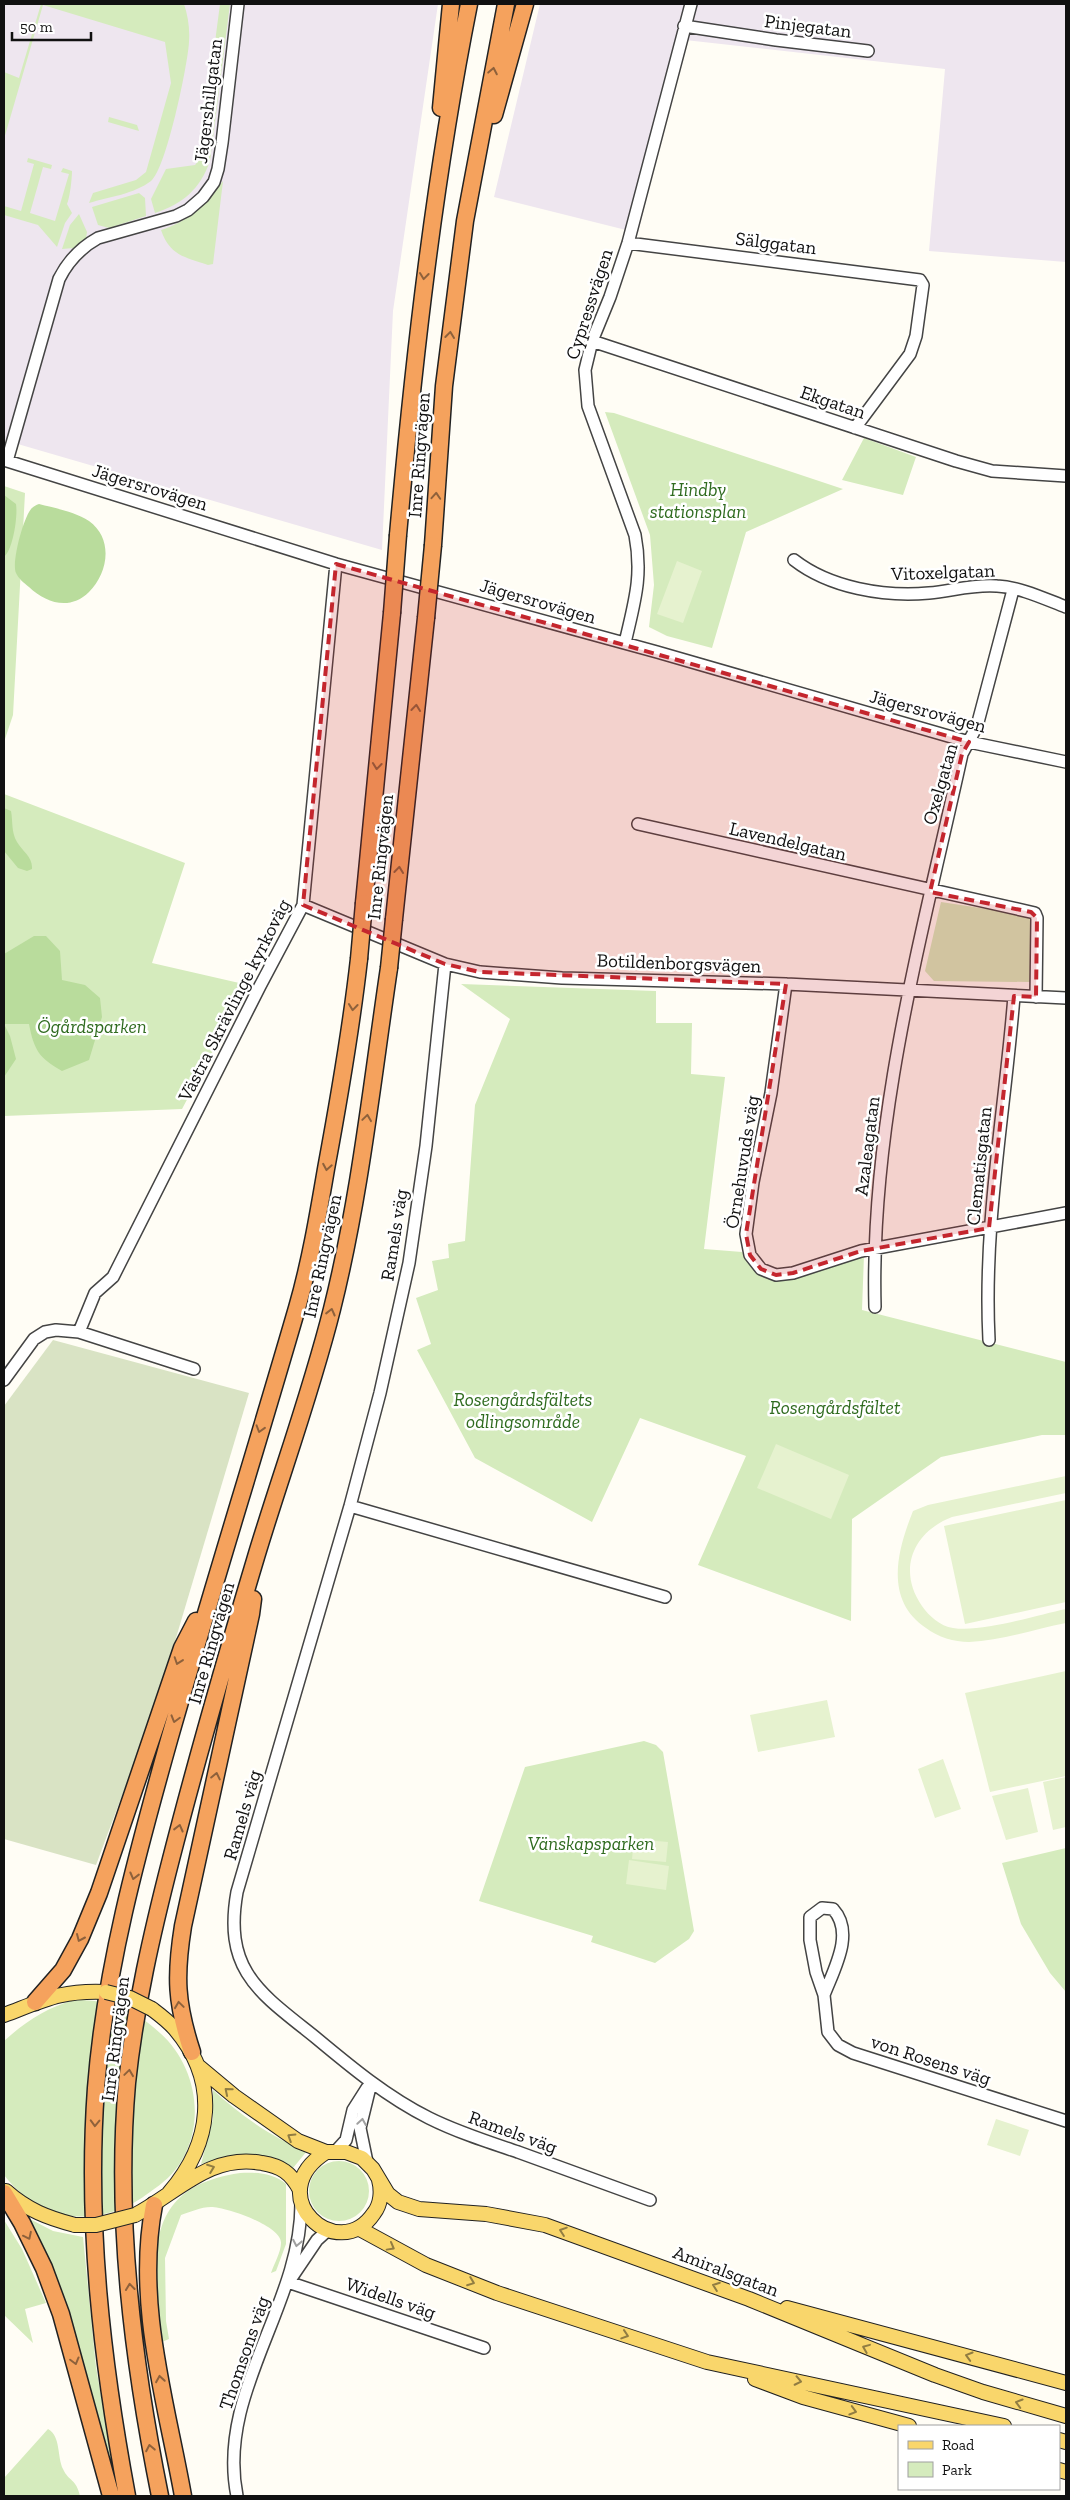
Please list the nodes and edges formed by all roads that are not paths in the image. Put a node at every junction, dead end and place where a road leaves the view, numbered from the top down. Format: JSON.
{"nodes":[{"id":1,"x":238,"y":4,"type":"edge"},
{"id":2,"x":452,"y":4,"type":"edge"},
{"id":3,"x":469,"y":4,"type":"edge"},
{"id":4,"x":506,"y":4,"type":"edge"},
{"id":5,"x":525,"y":4,"type":"edge"},
{"id":6,"x":691,"y":4,"type":"edge"},
{"id":7,"x":684,"y":26,"type":"junction"},
{"id":8,"x":868,"y":51,"type":"dead end"},
{"id":9,"x":465,"y":221,"type":"junction"},
{"id":10,"x":628,"y":243,"type":"junction"},
{"id":11,"x":427,"y":249,"type":"junction"},
{"id":12,"x":592,"y":341,"type":"junction"},
{"id":13,"x":855,"y":428,"type":"junction"},
{"id":14,"x":5,"y":460,"type":"edge"},
{"id":15,"x":1066,"y":476,"type":"edge"},
{"id":16,"x":794,"y":560,"type":"dead end"},
{"id":17,"x":336,"y":564,"type":"junction"},
{"id":18,"x":1013,"y":590,"type":"junction"},
{"id":19,"x":1066,"y":607,"type":"edge"},
{"id":20,"x":625,"y":643,"type":"junction"},
{"id":21,"x":969,"y":742,"type":"junction"},
{"id":22,"x":1066,"y":762,"type":"edge"},
{"id":23,"x":638,"y":824,"type":"dead end"},
{"id":24,"x":930,"y":892,"type":"junction"},
{"id":25,"x":303,"y":905,"type":"junction"},
{"id":26,"x":445,"y":964,"type":"junction"},
{"id":27,"x":786,"y":984,"type":"junction"},
{"id":28,"x":910,"y":990,"type":"junction"},
{"id":29,"x":1014,"y":996,"type":"junction"},
{"id":30,"x":1036,"y":998,"type":"junction"},
{"id":31,"x":1066,"y":998,"type":"edge"},
{"id":32,"x":1066,"y":1213,"type":"edge"},
{"id":33,"x":989,"y":1228,"type":"junction"},
{"id":34,"x":874,"y":1249,"type":"junction"},
{"id":35,"x":875,"y":1307,"type":"dead end"},
{"id":36,"x":79,"y":1332,"type":"junction"},
{"id":37,"x":989,"y":1340,"type":"dead end"},
{"id":38,"x":194,"y":1369,"type":"dead end"},
{"id":39,"x":4,"y":1380,"type":"edge"},
{"id":40,"x":350,"y":1506,"type":"junction"},
{"id":41,"x":257,"y":1556,"type":"junction"},
{"id":42,"x":213,"y":1585,"type":"junction"},
{"id":43,"x":665,"y":1597,"type":"dead end"},
{"id":44,"x":824,"y":1994,"type":"junction"},
{"id":45,"x":30,"y":2004,"type":"junction"},
{"id":46,"x":4,"y":2015,"type":"edge"},
{"id":47,"x":4,"y":2026,"type":"edge"},
{"id":48,"x":195,"y":2059,"type":"junction"},
{"id":49,"x":372,"y":2083,"type":"junction"},
{"id":50,"x":1066,"y":2121,"type":"edge"},
{"id":51,"x":331,"y":2151,"type":"junction"},
{"id":52,"x":368,"y":2162,"type":"junction"},
{"id":53,"x":377,"y":2175,"type":"junction"},
{"id":54,"x":4,"y":2189,"type":"edge"},
{"id":55,"x":169,"y":2193,"type":"junction"},
{"id":56,"x":4,"y":2194,"type":"edge"},
{"id":57,"x":300,"y":2196,"type":"junction"},
{"id":58,"x":650,"y":2200,"type":"dead end"},
{"id":59,"x":154,"y":2205,"type":"junction"},
{"id":60,"x":358,"y":2228,"type":"junction"},
{"id":61,"x":328,"y":2230,"type":"junction"},
{"id":62,"x":288,"y":2282,"type":"junction"},
{"id":63,"x":750,"y":2299,"type":"junction"},
{"id":64,"x":484,"y":2348,"type":"dead end"},
{"id":65,"x":708,"y":2362,"type":"junction"},
{"id":66,"x":1066,"y":2383,"type":"edge"},
{"id":67,"x":1066,"y":2416,"type":"edge"},
{"id":68,"x":905,"y":2425,"type":"edge"},
{"id":69,"x":999,"y":2425,"type":"edge"},
{"id":70,"x":236,"y":2491,"type":"edge"},
{"id":71,"x":111,"y":2496,"type":"edge"},
{"id":72,"x":127,"y":2496,"type":"edge"},
{"id":73,"x":160,"y":2496,"type":"edge"},
{"id":74,"x":183,"y":2496,"type":"edge"}],
"edges":[{"from":1,"to":14,"type":"street","name":"Jägershillgatan"},
{"from":2,"to":11,"type":"highway"},
{"from":3,"to":11,"type":"highway","name":"Inre Ringvägen"},
{"from":9,"to":4,"type":"highway","name":"Inre Ringvägen","one_way":true},
{"from":5,"to":9,"type":"highway"},
{"from":6,"to":7,"type":"street","name":"Cypressvägen"},
{"from":7,"to":8,"type":"street","name":"Pinjegatan"},
{"from":7,"to":10,"type":"street","name":"Cypressvägen"},
{"from":41,"to":9,"type":"highway","name":"Inre Ringvägen","one_way":true,"bridge":true},
{"from":10,"to":12,"type":"street","name":"Cypressvägen"},
{"from":10,"to":13,"type":"street","name":"Sälggatan"},
{"from":11,"to":42,"type":"highway","name":"Inre Ringvägen","one_way":true,"bridge":true},
{"from":12,"to":13,"type":"street","name":"Ekgatan"},
{"from":12,"to":20,"type":"street","name":"Cypressvägen"},
{"from":13,"to":15,"type":"street","name":"Ekgatan"},
{"from":14,"to":17,"type":"street","name":"Jägersrovägen"},
{"from":16,"to":18,"type":"street","name":"Vitoxelgatan"},
{"from":17,"to":20,"type":"street","name":"Jägersrovägen"},
{"from":17,"to":25,"type":"street","name":"Västra Skrävlinge kyrkoväg"},
{"from":18,"to":19,"type":"street","name":"Vitoxelgatan"},
{"from":18,"to":21,"type":"street","name":"Oxelgatan"},
{"from":20,"to":21,"type":"street","name":"Jägersrovägen"},
{"from":21,"to":22,"type":"street","name":"Jägersrovägen"},
{"from":21,"to":24,"type":"street","name":"Oxelgatan"},
{"from":23,"to":24,"type":"street","name":"Lavendelgatan"},
{"from":24,"to":28,"type":"street","name":"Oxelgatan"},
{"from":24,"to":30,"type":"street","name":"Lavendelgatan"},
{"from":25,"to":26,"type":"street","name":"Botildenborgsvägen"},
{"from":25,"to":36,"type":"street","name":"Västra Skrävlinge kyrkoväg"},
{"from":26,"to":27,"type":"street","name":"Botildenborgsvägen"},
{"from":26,"to":40,"type":"street","name":"Ramels väg"},
{"from":27,"to":28,"type":"street","name":"Botildenborgsvägen"},
{"from":27,"to":34,"type":"street","name":"Örnehuvuds väg"},
{"from":28,"to":29,"type":"street","name":"Botildenborgsvägen"},
{"from":28,"to":34,"type":"street","name":"Azaleagatan"},
{"from":29,"to":30,"type":"street","name":"Botildenborgsvägen"},
{"from":29,"to":33,"type":"street","name":"Clematisgatan"},
{"from":30,"to":31,"type":"street","name":"Botildenborgsvägen"},
{"from":32,"to":33,"type":"street","name":"Örnehuvuds väg"},
{"from":33,"to":34,"type":"street","name":"Örnehuvuds väg"},
{"from":33,"to":37,"type":"street","name":"Clematisgatan"},
{"from":34,"to":35,"type":"street","name":"Azaleagatan"},
{"from":36,"to":38,"type":"street"},
{"from":36,"to":39,"type":"street"},
{"from":40,"to":43,"type":"street"},
{"from":40,"to":49,"type":"street","name":"Ramels väg"},
{"from":48,"to":41,"type":"highway","one_way":true},
{"from":73,"to":41,"type":"highway","name":"Inre Ringvägen","one_way":true},
{"from":42,"to":45,"type":"highway","one_way":true},
{"from":42,"to":72,"type":"highway","name":"Inre Ringvägen","one_way":true},
{"from":44,"to":44,"type":"street","name":"von Rosens väg"},
{"from":44,"to":50,"type":"street","name":"von Rosens väg"},
{"from":45,"to":46,"type":"main road"},
{"from":45,"to":47,"type":"main road"},
{"from":45,"to":48,"type":"main road","bridge":true},
{"from":51,"to":48,"type":"main road","one_way":true},
{"from":48,"to":55,"type":"main road"},
{"from":49,"to":51,"type":"street"},
{"from":52,"to":49,"type":"street","one_way":true},
{"from":49,"to":58,"type":"street","name":"Ramels väg"},
{"from":51,"to":52,"type":"main road"},
{"from":51,"to":57,"type":"main road"},
{"from":52,"to":53,"type":"main road","name":"Amiralsgatan"},
{"from":53,"to":60,"type":"main road","name":"Amiralsgatan"},
{"from":63,"to":53,"type":"main road","name":"Amiralsgatan","one_way":true},
{"from":54,"to":59,"type":"main road","bridge":true},
{"from":55,"to":57,"type":"main road","one_way":true},
{"from":55,"to":59,"type":"main road"},
{"from":56,"to":71,"type":"highway","one_way":true},
{"from":57,"to":61,"type":"main road"},
{"from":57,"to":62,"type":"street","name":"Thomsons väg","one_way":true},
{"from":74,"to":59,"type":"highway","one_way":true},
{"from":60,"to":61,"type":"main road"},
{"from":60,"to":65,"type":"main road","one_way":true},
{"from":61,"to":62,"type":"street","name":"Thomsons väg"},
{"from":62,"to":64,"type":"street","name":"Widells väg"},
{"from":62,"to":70,"type":"street","name":"Thomsons väg"},
{"from":66,"to":63,"type":"main road","one_way":true},
{"from":67,"to":63,"type":"main road","name":"Amiralsgatan","one_way":true},
{"from":65,"to":68,"type":"main road","one_way":true},
{"from":65,"to":69,"type":"main road","one_way":true}]}
